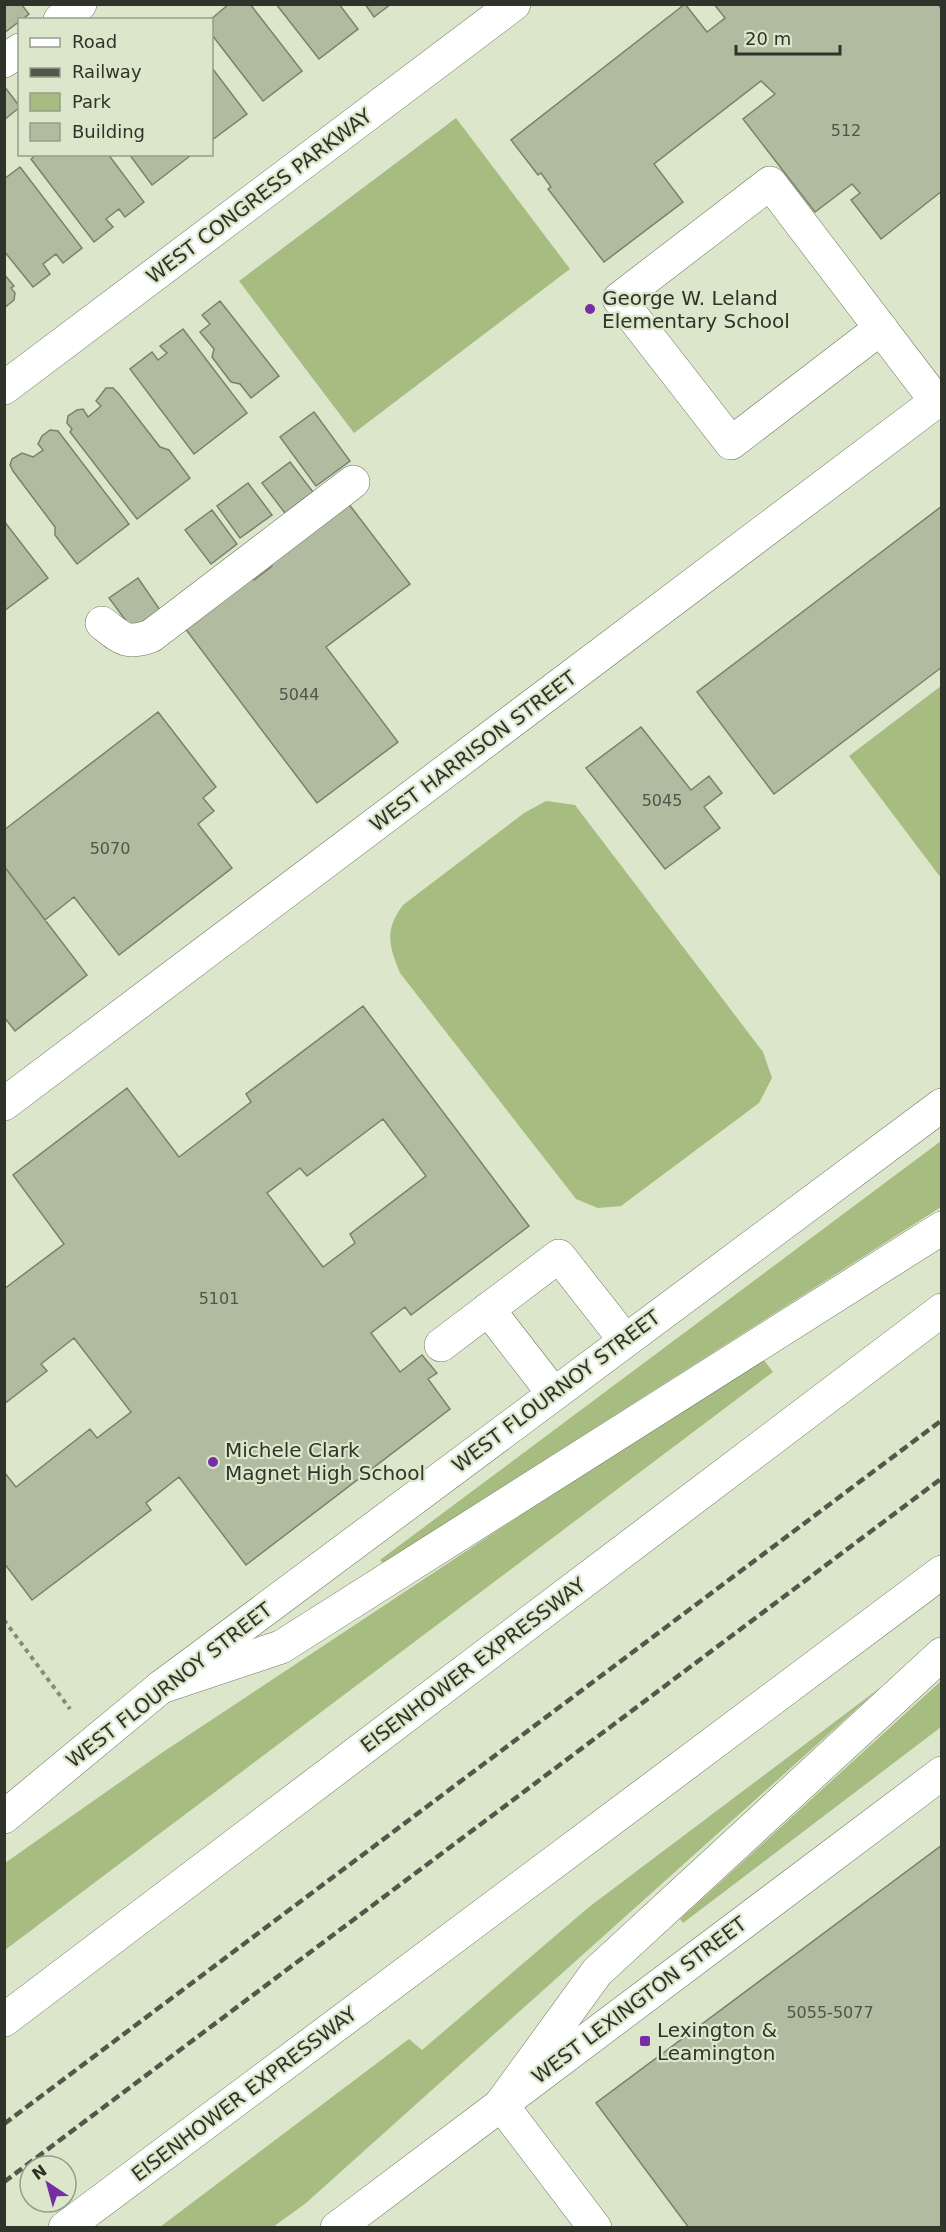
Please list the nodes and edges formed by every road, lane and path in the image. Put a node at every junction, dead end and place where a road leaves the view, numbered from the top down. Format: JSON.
{"nodes":[{"id":1,"x":80,"y":4,"type":"edge"},
{"id":2,"x":514,"y":4,"type":"edge"},
{"id":3,"x":62,"y":18,"type":"edge"},
{"id":4,"x":18,"y":51,"type":"edge"},
{"id":5,"x":4,"y":61,"type":"edge"},
{"id":6,"x":881,"y":328,"type":"junction"},
{"id":7,"x":4,"y":388,"type":"edge"},
{"id":8,"x":939,"y":399,"type":"edge"},
{"id":9,"x":353,"y":482,"type":"dead end"},
{"id":10,"x":102,"y":623,"type":"dead end"},
{"id":11,"x":4,"y":1104,"type":"edge"},
{"id":12,"x":942,"y":1105,"type":"edge"},
{"id":13,"x":942,"y":1228,"type":"edge"},
{"id":14,"x":488,"y":1309,"type":"junction"},
{"id":15,"x":942,"y":1310,"type":"edge"},
{"id":16,"x":625,"y":1340,"type":"junction"},
{"id":17,"x":441,"y":1345,"type":"dead end"},
{"id":18,"x":554,"y":1393,"type":"junction"},
{"id":19,"x":942,"y":1572,"type":"edge"},
{"id":20,"x":4,"y":1620,"type":"edge"},
{"id":21,"x":942,"y":1654,"type":"edge"},
{"id":22,"x":161,"y":1687,"type":"junction"},
{"id":23,"x":70,"y":1709,"type":"dead end"},
{"id":24,"x":942,"y":1773,"type":"edge"},
{"id":25,"x":4,"y":1817,"type":"edge"},
{"id":26,"x":4,"y":2020,"type":"edge"},
{"id":27,"x":501,"y":2104,"type":"junction"},
{"id":28,"x":65,"y":2228,"type":"edge"},
{"id":29,"x":337,"y":2228,"type":"edge"},
{"id":30,"x":595,"y":2228,"type":"edge"}],
"edges":[{"from":1,"to":3,"type":"main road"},
{"from":2,"to":7,"type":"main road","name":"WEST CONGRESS PARKWAY"},
{"from":4,"to":5,"type":"main road"},
{"from":6,"to":6,"type":"main road"},
{"from":6,"to":8,"type":"main road"},
{"from":8,"to":11,"type":"main road","name":"WEST HARRISON STREET"},
{"from":9,"to":10,"type":"main road"},
{"from":12,"to":16,"type":"main road","name":"WEST FLOURNOY STREET"},
{"from":13,"to":22,"type":"main road"},
{"from":14,"to":16,"type":"main road"},
{"from":14,"to":17,"type":"main road"},
{"from":14,"to":18,"type":"main road"},
{"from":15,"to":26,"type":"main road","name":"EISENHOWER EXPRESSWAY"},
{"from":16,"to":18,"type":"main road","name":"WEST FLOURNOY STREET"},
{"from":18,"to":22,"type":"main road","name":"WEST FLOURNOY STREET"},
{"from":19,"to":28,"type":"main road","name":"EISENHOWER EXPRESSWAY"},
{"from":20,"to":23,"type":"path"},
{"from":21,"to":27,"type":"main road"},
{"from":22,"to":25,"type":"main road","name":"WEST FLOURNOY STREET"},
{"from":24,"to":27,"type":"main road","name":"WEST LEXINGTON STREET"},
{"from":27,"to":29,"type":"main road","name":"WEST LEXINGTON STREET"},
{"from":27,"to":30,"type":"main road"}]}
